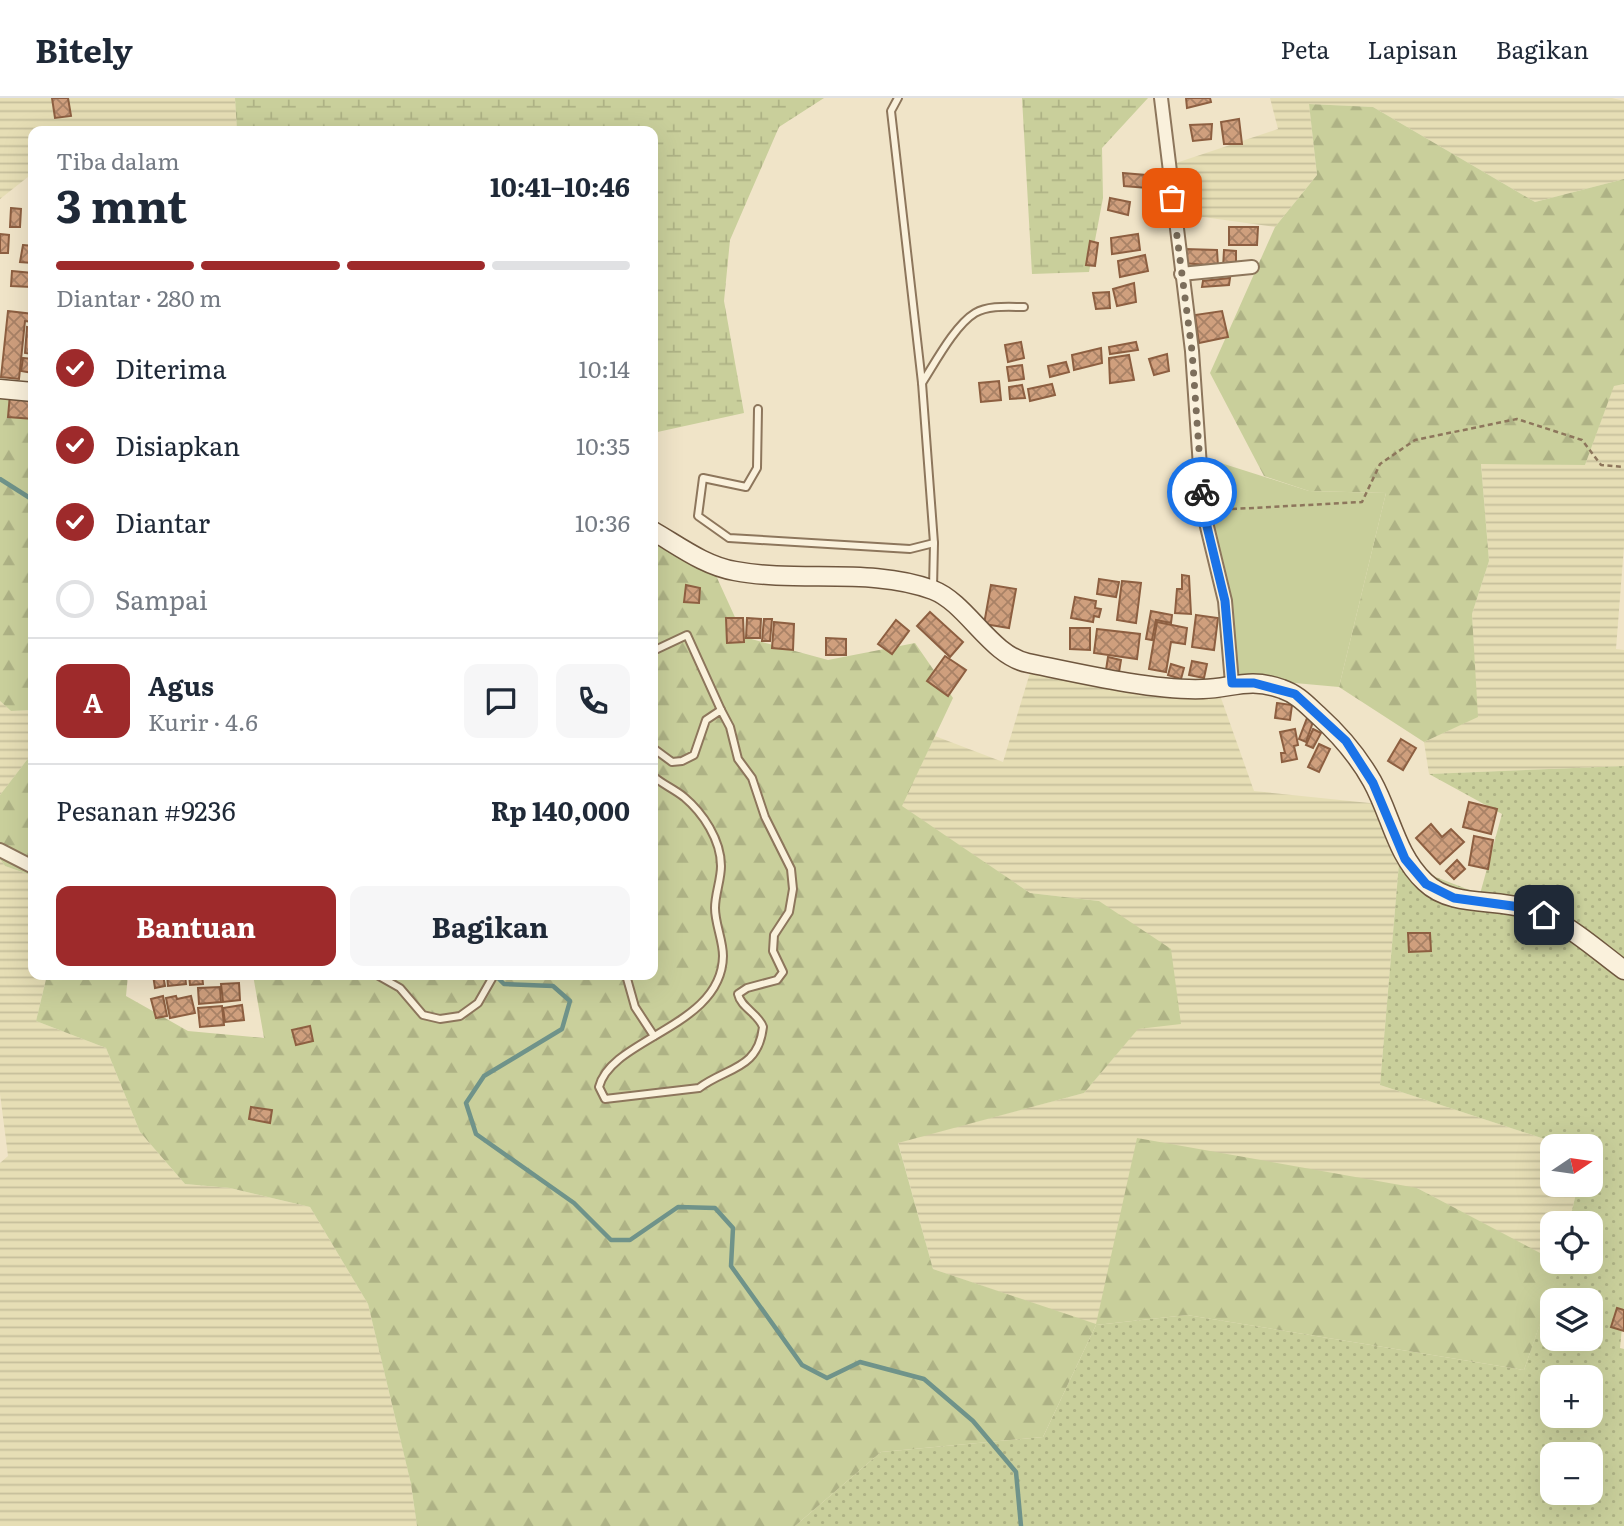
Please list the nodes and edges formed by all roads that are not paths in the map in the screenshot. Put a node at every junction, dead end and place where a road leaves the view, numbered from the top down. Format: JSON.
{"nodes":[{"id":1,"x":898,"y":98,"type":"edge"},
{"id":2,"x":1161,"y":98,"type":"edge"},
{"id":3,"x":1252,"y":267,"type":"dead end"},
{"id":4,"x":1181,"y":274,"type":"junction"},
{"id":5,"x":1024,"y":307,"type":"dead end"},
{"id":6,"x":922,"y":383,"type":"junction"},
{"id":7,"x":0,"y":388,"type":"edge"},
{"id":8,"x":28,"y":391,"type":"edge"},
{"id":9,"x":758,"y":409,"type":"dead end"},
{"id":10,"x":658,"y":534,"type":"edge"},
{"id":11,"x":934,"y":543,"type":"junction"},
{"id":12,"x":933,"y":590,"type":"junction"},
{"id":13,"x":658,"y":649,"type":"edge"},
{"id":14,"x":1232,"y":683,"type":"junction"},
{"id":15,"x":721,"y":710,"type":"junction"},
{"id":16,"x":658,"y":752,"type":"edge"},
{"id":17,"x":658,"y":779,"type":"edge"},
{"id":18,"x":0,"y":850,"type":"edge"},
{"id":19,"x":28,"y":864,"type":"edge"},
{"id":20,"x":1624,"y":971,"type":"edge"},
{"id":21,"x":386,"y":980,"type":"edge"},
{"id":22,"x":490,"y":980,"type":"edge"},
{"id":23,"x":627,"y":980,"type":"edge"},
{"id":24,"x":654,"y":1035,"type":"junction"}],
"edges":[{"from":1,"to":6,"type":"lane"},
{"from":2,"to":4,"type":"street"},
{"from":3,"to":4,"type":"street"},
{"from":4,"to":14,"type":"street"},
{"from":5,"to":6,"type":"lane"},
{"from":6,"to":11,"type":"lane"},
{"from":7,"to":8,"type":"main road"},
{"from":9,"to":11,"type":"lane"},
{"from":10,"to":12,"type":"main road"},
{"from":11,"to":12,"type":"lane"},
{"from":12,"to":14,"type":"main road"},
{"from":13,"to":15,"type":"lane"},
{"from":14,"to":20,"type":"main road"},
{"from":15,"to":16,"type":"lane"},
{"from":15,"to":24,"type":"lane"},
{"from":17,"to":24,"type":"lane"},
{"from":18,"to":19,"type":"street"},
{"from":21,"to":22,"type":"lane"},
{"from":23,"to":24,"type":"lane"}]}
